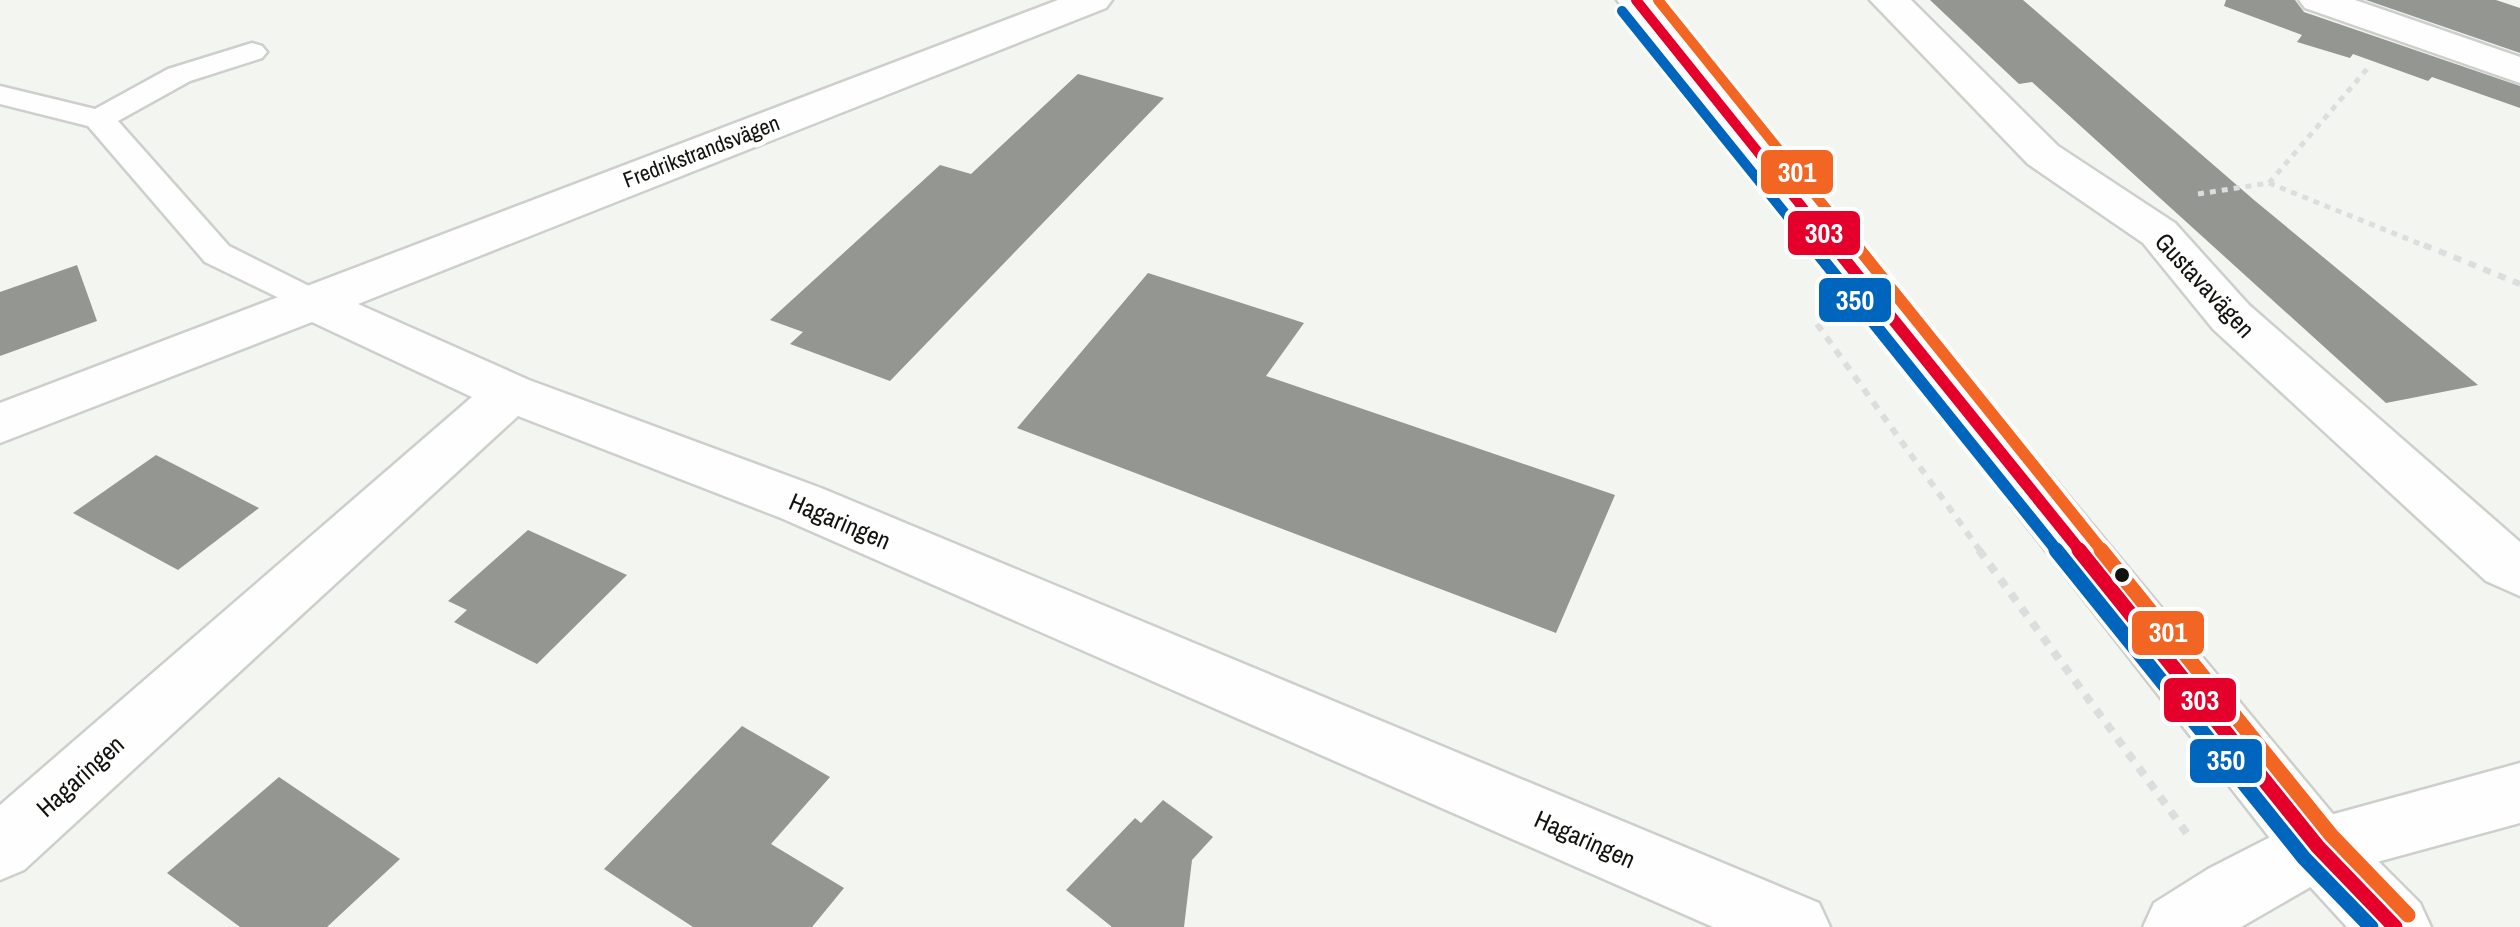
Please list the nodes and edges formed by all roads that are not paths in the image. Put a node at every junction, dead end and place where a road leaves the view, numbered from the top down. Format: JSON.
{"nodes":[{"id":1,"x":1093,"y":0,"type":"edge"},
{"id":2,"x":1636,"y":0,"type":"edge"},
{"id":3,"x":1889,"y":0,"type":"edge"},
{"id":4,"x":2318,"y":0,"type":"edge"},
{"id":5,"x":252,"y":52,"type":"dead end"},
{"id":6,"x":2520,"y":70,"type":"edge"},
{"id":7,"x":0,"y":94,"type":"edge"},
{"id":8,"x":100,"y":119,"type":"junction"},
{"id":9,"x":310,"y":301,"type":"junction"},
{"id":10,"x":510,"y":394,"type":"junction"},
{"id":11,"x":0,"y":424,"type":"edge"},
{"id":12,"x":2520,"y":572,"type":"edge"},
{"id":13,"x":2520,"y":793,"type":"edge"},
{"id":14,"x":2318,"y":847,"type":"junction"},
{"id":15,"x":0,"y":848,"type":"edge"},
{"id":16,"x":2206,"y":910,"type":"edge"},
{"id":17,"x":1794,"y":927,"type":"edge"},
{"id":18,"x":2395,"y":927,"type":"edge"}],
"edges":[{"from":1,"to":9,"type":"street","name":"Fredrikstrandsvägen"},
{"from":2,"to":14,"type":"street"},
{"from":3,"to":12,"type":"street","name":"Gustavavägen"},
{"from":4,"to":6,"type":"street"},
{"from":5,"to":8,"type":"lane"},
{"from":7,"to":8,"type":"lane"},
{"from":8,"to":9,"type":"lane"},
{"from":9,"to":10,"type":"street"},
{"from":9,"to":11,"type":"street","name":"Fredrikstrandsvägen"},
{"from":10,"to":15,"type":"street","name":"Hagaringen"},
{"from":10,"to":17,"type":"street","name":"Hagaringen"},
{"from":13,"to":14,"type":"street"},
{"from":14,"to":16,"type":"street"},
{"from":14,"to":18,"type":"street"}]}
